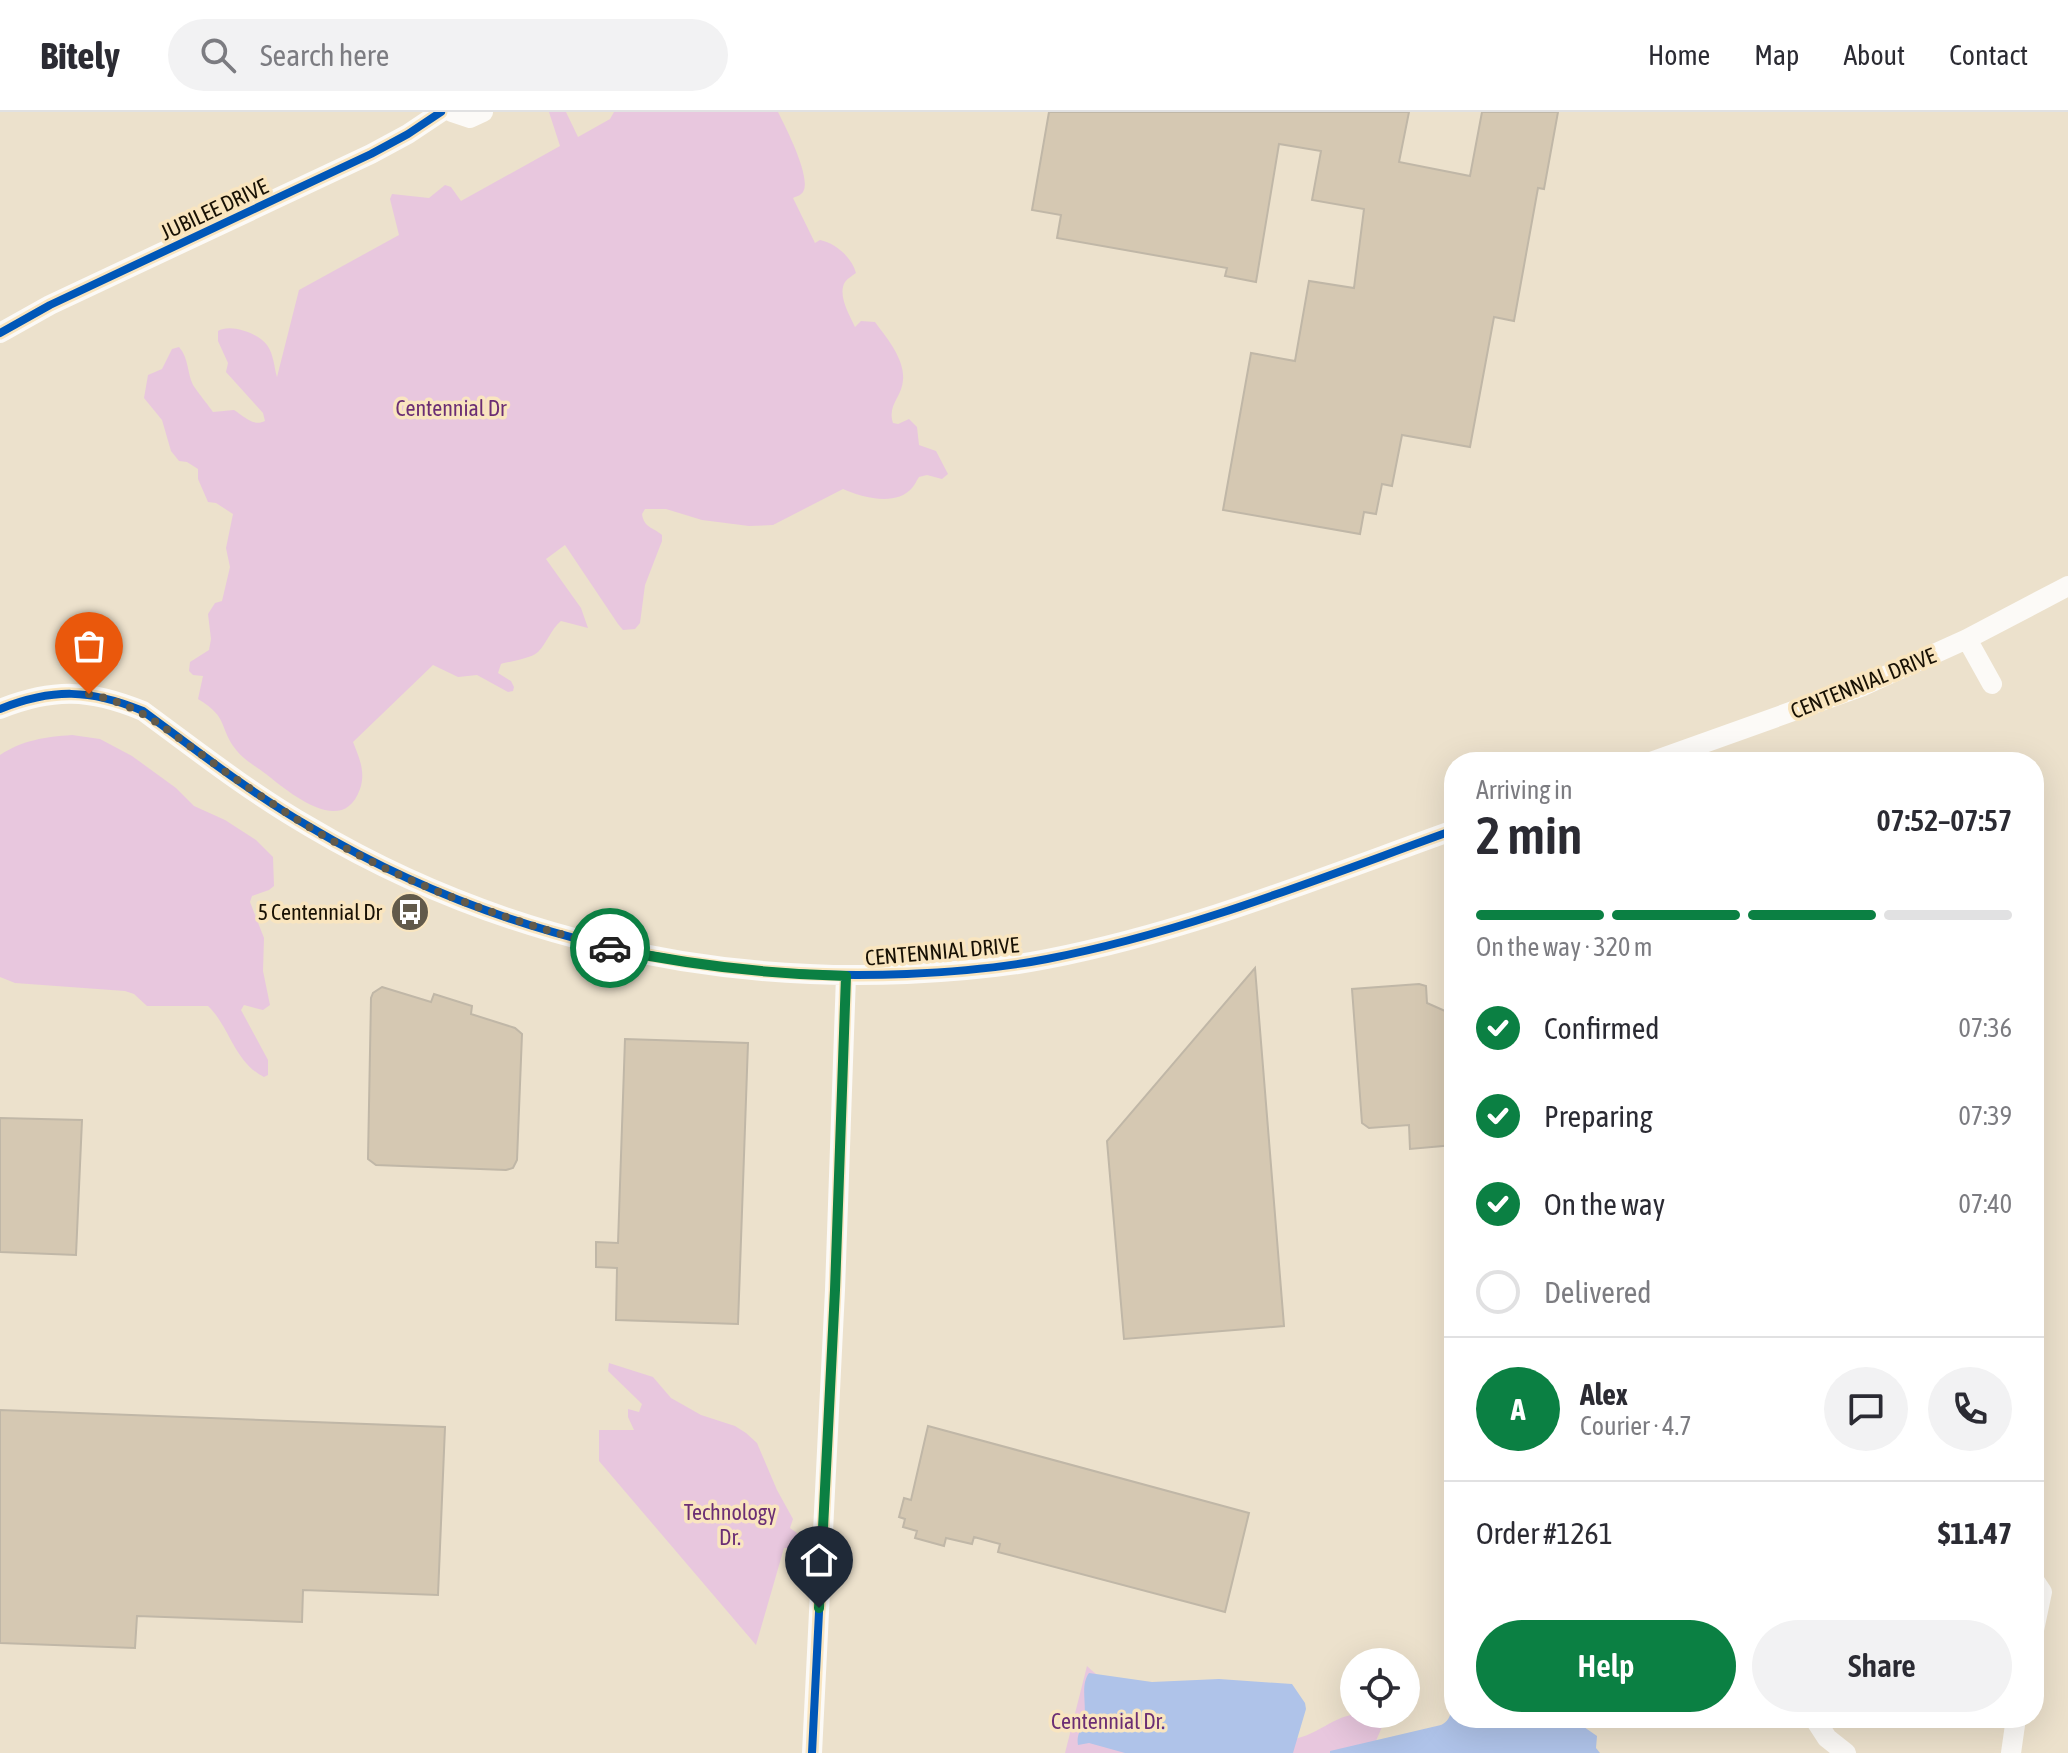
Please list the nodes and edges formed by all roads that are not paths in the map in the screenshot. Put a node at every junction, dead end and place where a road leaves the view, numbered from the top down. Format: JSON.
{"nodes":[{"id":1,"x":441,"y":112,"type":"edge"},
{"id":2,"x":452,"y":112,"type":"edge"},
{"id":3,"x":483,"y":112,"type":"edge"},
{"id":4,"x":0,"y":333,"type":"edge"},
{"id":5,"x":2068,"y":586,"type":"edge"},
{"id":6,"x":1967,"y":639,"type":"junction"},
{"id":7,"x":1992,"y":684,"type":"dead end"},
{"id":8,"x":0,"y":709,"type":"edge"},
{"id":9,"x":1679,"y":752,"type":"edge"},
{"id":10,"x":1444,"y":834,"type":"edge"},
{"id":11,"x":846,"y":976,"type":"junction"},
{"id":12,"x":1820,"y":1728,"type":"edge"},
{"id":13,"x":2015,"y":1728,"type":"edge"},
{"id":14,"x":812,"y":1753,"type":"edge"},
{"id":15,"x":1846,"y":1753,"type":"edge"},
{"id":16,"x":2011,"y":1753,"type":"edge"}],
"edges":[{"from":1,"to":4,"type":"street","name":"JUBILEE DRIVE"},
{"from":2,"to":3,"type":"street"},
{"from":5,"to":6,"type":"street","name":"CENTENNIAL DRIVE"},
{"from":6,"to":7,"type":"street"},
{"from":6,"to":9,"type":"street","name":"CENTENNIAL DRIVE"},
{"from":8,"to":11,"type":"street","name":"CENTENNIAL DRIVE"},
{"from":10,"to":11,"type":"street","name":"CENTENNIAL DRIVE"},
{"from":11,"to":14,"type":"street"},
{"from":12,"to":15,"type":"street"},
{"from":13,"to":16,"type":"street"}]}
